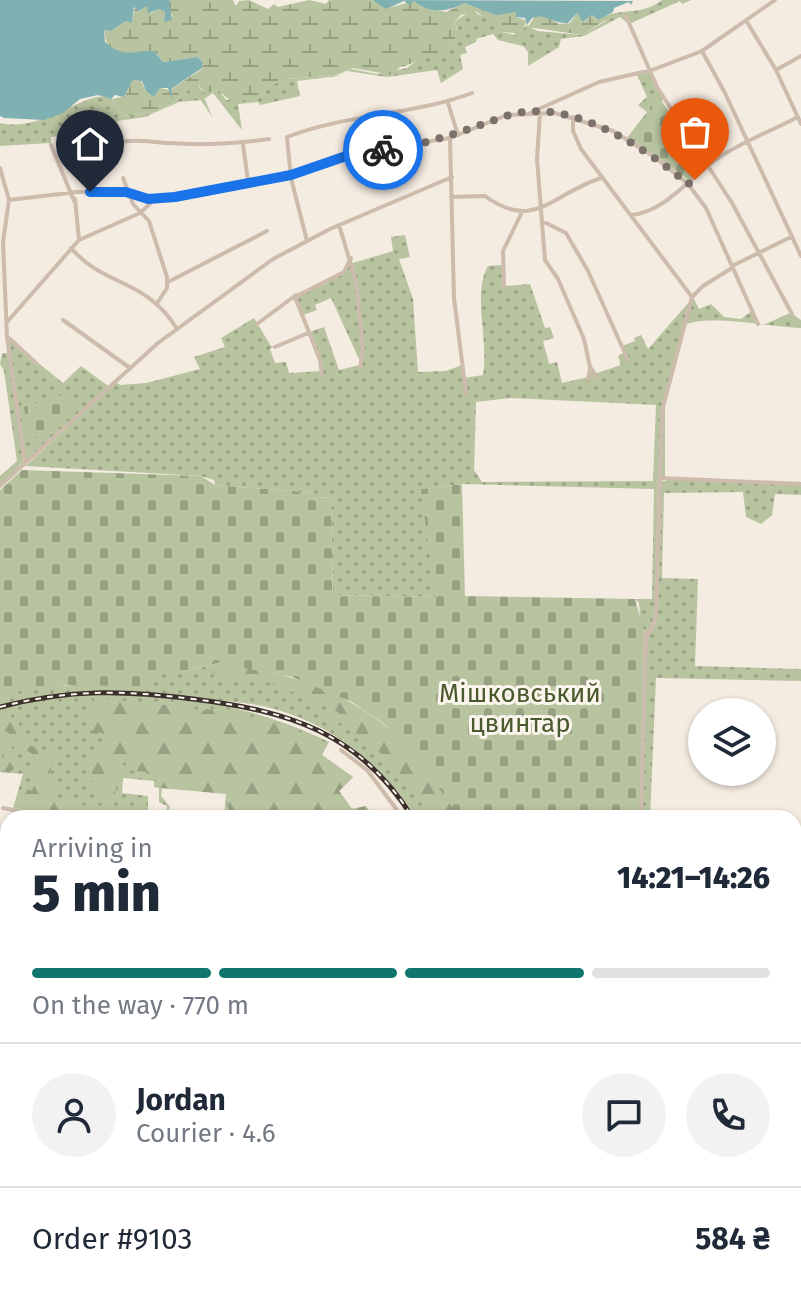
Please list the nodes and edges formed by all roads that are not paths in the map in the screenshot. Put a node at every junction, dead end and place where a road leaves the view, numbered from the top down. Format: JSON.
{"nodes":[{"id":1,"x":775,"y":0,"type":"edge"},
{"id":2,"x":626,"y":16,"type":"dead end"},
{"id":3,"x":747,"y":22,"type":"junction"},
{"id":4,"x":702,"y":51,"type":"junction"},
{"id":5,"x":801,"y":56,"type":"edge"},
{"id":6,"x":652,"y":70,"type":"junction"},
{"id":7,"x":776,"y":70,"type":"junction"},
{"id":8,"x":472,"y":93,"type":"dead end"},
{"id":9,"x":449,"y":103,"type":"junction"},
{"id":10,"x":540,"y":113,"type":"junction"},
{"id":11,"x":527,"y":114,"type":"junction"},
{"id":12,"x":573,"y":117,"type":"junction"},
{"id":13,"x":796,"y":118,"type":"junction"},
{"id":14,"x":801,"y":124,"type":"edge"},
{"id":15,"x":458,"y":135,"type":"junction"},
{"id":16,"x":450,"y":138,"type":"junction"},
{"id":17,"x":269,"y":139,"type":"dead end"},
{"id":18,"x":94,"y":141,"type":"dead end"},
{"id":19,"x":243,"y":143,"type":"junction"},
{"id":20,"x":749,"y":143,"type":"junction"},
{"id":21,"x":51,"y":145,"type":"dead end"},
{"id":22,"x":709,"y":166,"type":"junction"},
{"id":23,"x":1,"y":168,"type":"edge"},
{"id":24,"x":291,"y":175,"type":"junction"},
{"id":25,"x":452,"y":177,"type":"junction"},
{"id":26,"x":123,"y":178,"type":"dead end"},
{"id":27,"x":601,"y":178,"type":"junction"},
{"id":28,"x":248,"y":181,"type":"junction"},
{"id":29,"x":688,"y":184,"type":"junction"},
{"id":30,"x":70,"y":192,"type":"junction"},
{"id":31,"x":77,"y":192,"type":"junction"},
{"id":32,"x":126,"y":192,"type":"junction"},
{"id":33,"x":451,"y":197,"type":"junction"},
{"id":34,"x":155,"y":199,"type":"junction"},
{"id":35,"x":9,"y":200,"type":"junction"},
{"id":36,"x":74,"y":201,"type":"junction"},
{"id":37,"x":542,"y":206,"type":"junction"},
{"id":38,"x":535,"y":211,"type":"junction"},
{"id":39,"x":642,"y":213,"type":"junction"},
{"id":40,"x":143,"y":214,"type":"junction"},
{"id":41,"x":521,"y":214,"type":"junction"},
{"id":42,"x":543,"y":214,"type":"junction"},
{"id":43,"x":629,"y":215,"type":"junction"},
{"id":44,"x":3,"y":218,"type":"edge"},
{"id":45,"x":545,"y":222,"type":"junction"},
{"id":46,"x":637,"y":224,"type":"junction"},
{"id":47,"x":339,"y":225,"type":"junction"},
{"id":48,"x":801,"y":230,"type":"edge"},
{"id":49,"x":267,"y":231,"type":"dead end"},
{"id":50,"x":792,"y":235,"type":"junction"},
{"id":51,"x":79,"y":240,"type":"junction"},
{"id":52,"x":307,"y":241,"type":"junction"},
{"id":53,"x":71,"y":248,"type":"junction"},
{"id":54,"x":760,"y":253,"type":"junction"},
{"id":55,"x":801,"y":256,"type":"edge"},
{"id":56,"x":351,"y":258,"type":"junction"},
{"id":57,"x":732,"y":267,"type":"junction"},
{"id":58,"x":168,"y":282,"type":"junction"},
{"id":59,"x":504,"y":286,"type":"dead end"},
{"id":60,"x":296,"y":295,"type":"junction"},
{"id":61,"x":692,"y":297,"type":"junction"},
{"id":62,"x":158,"y":302,"type":"junction"},
{"id":63,"x":7,"y":314,"type":"junction"},
{"id":64,"x":792,"y":314,"type":"dead end"},
{"id":65,"x":14,"y":316,"type":"junction"},
{"id":66,"x":63,"y":320,"type":"dead end"},
{"id":67,"x":7,"y":322,"type":"junction"},
{"id":68,"x":257,"y":324,"type":"dead end"},
{"id":69,"x":758,"y":324,"type":"dead end"},
{"id":70,"x":177,"y":329,"type":"junction"},
{"id":71,"x":308,"y":333,"type":"junction"},
{"id":72,"x":7,"y":337,"type":"junction"},
{"id":73,"x":275,"y":347,"type":"dead end"},
{"id":74,"x":628,"y":360,"type":"dead end"},
{"id":75,"x":36,"y":363,"type":"dead end"},
{"id":76,"x":590,"y":367,"type":"junction"},
{"id":77,"x":130,"y":368,"type":"junction"},
{"id":78,"x":360,"y":368,"type":"dead end"},
{"id":79,"x":322,"y":375,"type":"dead end"},
{"id":80,"x":597,"y":377,"type":"dead end"},
{"id":81,"x":588,"y":379,"type":"dead end"},
{"id":82,"x":466,"y":393,"type":"dead end"},
{"id":83,"x":23,"y":467,"type":"junction"},
{"id":84,"x":660,"y":479,"type":"junction"},
{"id":85,"x":801,"y":484,"type":"edge"},
{"id":86,"x":0,"y":486,"type":"edge"},
{"id":87,"x":646,"y":632,"type":"dead end"},
{"id":88,"x":646,"y":640,"type":"junction"},
{"id":89,"x":341,"y":750,"type":"dead end"},
{"id":90,"x":3,"y":808,"type":"dead end"},
{"id":91,"x":13,"y":810,"type":"edge"},
{"id":92,"x":397,"y":810,"type":"edge"},
{"id":93,"x":641,"y":810,"type":"edge"}],
"edges":[{"from":1,"to":3,"type":"street"},
{"from":2,"to":6,"type":"street"},
{"from":3,"to":4,"type":"street"},
{"from":3,"to":7,"type":"street"},
{"from":4,"to":6,"type":"street"},
{"from":4,"to":20,"type":"street"},
{"from":5,"to":7,"type":"street"},
{"from":6,"to":11,"type":"street"},
{"from":6,"to":22,"type":"street"},
{"from":7,"to":13,"type":"street"},
{"from":8,"to":9,"type":"street"},
{"from":9,"to":15,"type":"street"},
{"from":9,"to":24,"type":"street"},
{"from":10,"to":11,"type":"street"},
{"from":10,"to":12,"type":"street"},
{"from":10,"to":37,"type":"street"},
{"from":11,"to":15,"type":"street"},
{"from":12,"to":27,"type":"street"},
{"from":12,"to":29,"type":"street"},
{"from":13,"to":14,"type":"street"},
{"from":13,"to":20,"type":"street"},
{"from":15,"to":16,"type":"street"},
{"from":16,"to":24,"type":"street"},
{"from":16,"to":25,"type":"street"},
{"from":17,"to":19,"type":"street"},
{"from":18,"to":19,"type":"street"},
{"from":19,"to":28,"type":"street"},
{"from":20,"to":22,"type":"street"},
{"from":20,"to":50,"type":"street"},
{"from":21,"to":30,"type":"street"},
{"from":22,"to":29,"type":"street"},
{"from":22,"to":54,"type":"street"},
{"from":23,"to":35,"type":"street"},
{"from":24,"to":28,"type":"street"},
{"from":24,"to":52,"type":"street"},
{"from":25,"to":33,"type":"street"},
{"from":25,"to":47,"type":"street"},
{"from":26,"to":32,"type":"street"},
{"from":27,"to":37,"type":"street"},
{"from":27,"to":43,"type":"street"},
{"from":28,"to":34,"type":"street"},
{"from":29,"to":39,"type":"street"},
{"from":29,"to":57,"type":"street"},
{"from":30,"to":31,"type":"street"},
{"from":30,"to":35,"type":"street"},
{"from":30,"to":36,"type":"street"},
{"from":31,"to":32,"type":"street"},
{"from":31,"to":36,"type":"street"},
{"from":32,"to":34,"type":"street"},
{"from":32,"to":40,"type":"street"},
{"from":33,"to":41,"type":"street"},
{"from":33,"to":82,"type":"street"},
{"from":34,"to":40,"type":"street"},
{"from":35,"to":44,"type":"street"},
{"from":36,"to":51,"type":"street"},
{"from":37,"to":38,"type":"street"},
{"from":37,"to":42,"type":"street"},
{"from":38,"to":41,"type":"street"},
{"from":38,"to":42,"type":"street"},
{"from":39,"to":43,"type":"street"},
{"from":39,"to":46,"type":"street"},
{"from":40,"to":51,"type":"street"},
{"from":40,"to":58,"type":"street"},
{"from":41,"to":59,"type":"street"},
{"from":42,"to":45,"type":"street"},
{"from":43,"to":46,"type":"street"},
{"from":44,"to":63,"type":"street"},
{"from":45,"to":74,"type":"street"},
{"from":45,"to":76,"type":"street"},
{"from":46,"to":61,"type":"street"},
{"from":47,"to":52,"type":"street"},
{"from":47,"to":56,"type":"street"},
{"from":48,"to":50,"type":"street"},
{"from":49,"to":58,"type":"street"},
{"from":50,"to":54,"type":"street"},
{"from":50,"to":55,"type":"street"},
{"from":51,"to":53,"type":"street"},
{"from":52,"to":70,"type":"street"},
{"from":53,"to":62,"type":"street"},
{"from":53,"to":65,"type":"street"},
{"from":54,"to":57,"type":"street"},
{"from":54,"to":64,"type":"street"},
{"from":56,"to":60,"type":"street"},
{"from":56,"to":78,"type":"street"},
{"from":57,"to":61,"type":"street"},
{"from":57,"to":69,"type":"street"},
{"from":58,"to":62,"type":"street"},
{"from":60,"to":68,"type":"street"},
{"from":60,"to":71,"type":"street"},
{"from":61,"to":84,"type":"street"},
{"from":62,"to":70,"type":"street"},
{"from":63,"to":65,"type":"street"},
{"from":63,"to":67,"type":"street"},
{"from":65,"to":67,"type":"street"},
{"from":66,"to":77,"type":"street"},
{"from":67,"to":72,"type":"street"},
{"from":70,"to":77,"type":"street"},
{"from":71,"to":73,"type":"street"},
{"from":71,"to":79,"type":"street"},
{"from":72,"to":75,"type":"street"},
{"from":72,"to":83,"type":"street"},
{"from":76,"to":80,"type":"street"},
{"from":76,"to":81,"type":"street"},
{"from":77,"to":83,"type":"street"},
{"from":83,"to":86,"type":"street"},
{"from":84,"to":85,"type":"street"},
{"from":84,"to":88,"type":"street"},
{"from":87,"to":88,"type":"street"},
{"from":88,"to":93,"type":"street"},
{"from":89,"to":92,"type":"street"},
{"from":90,"to":91,"type":"street"}]}
